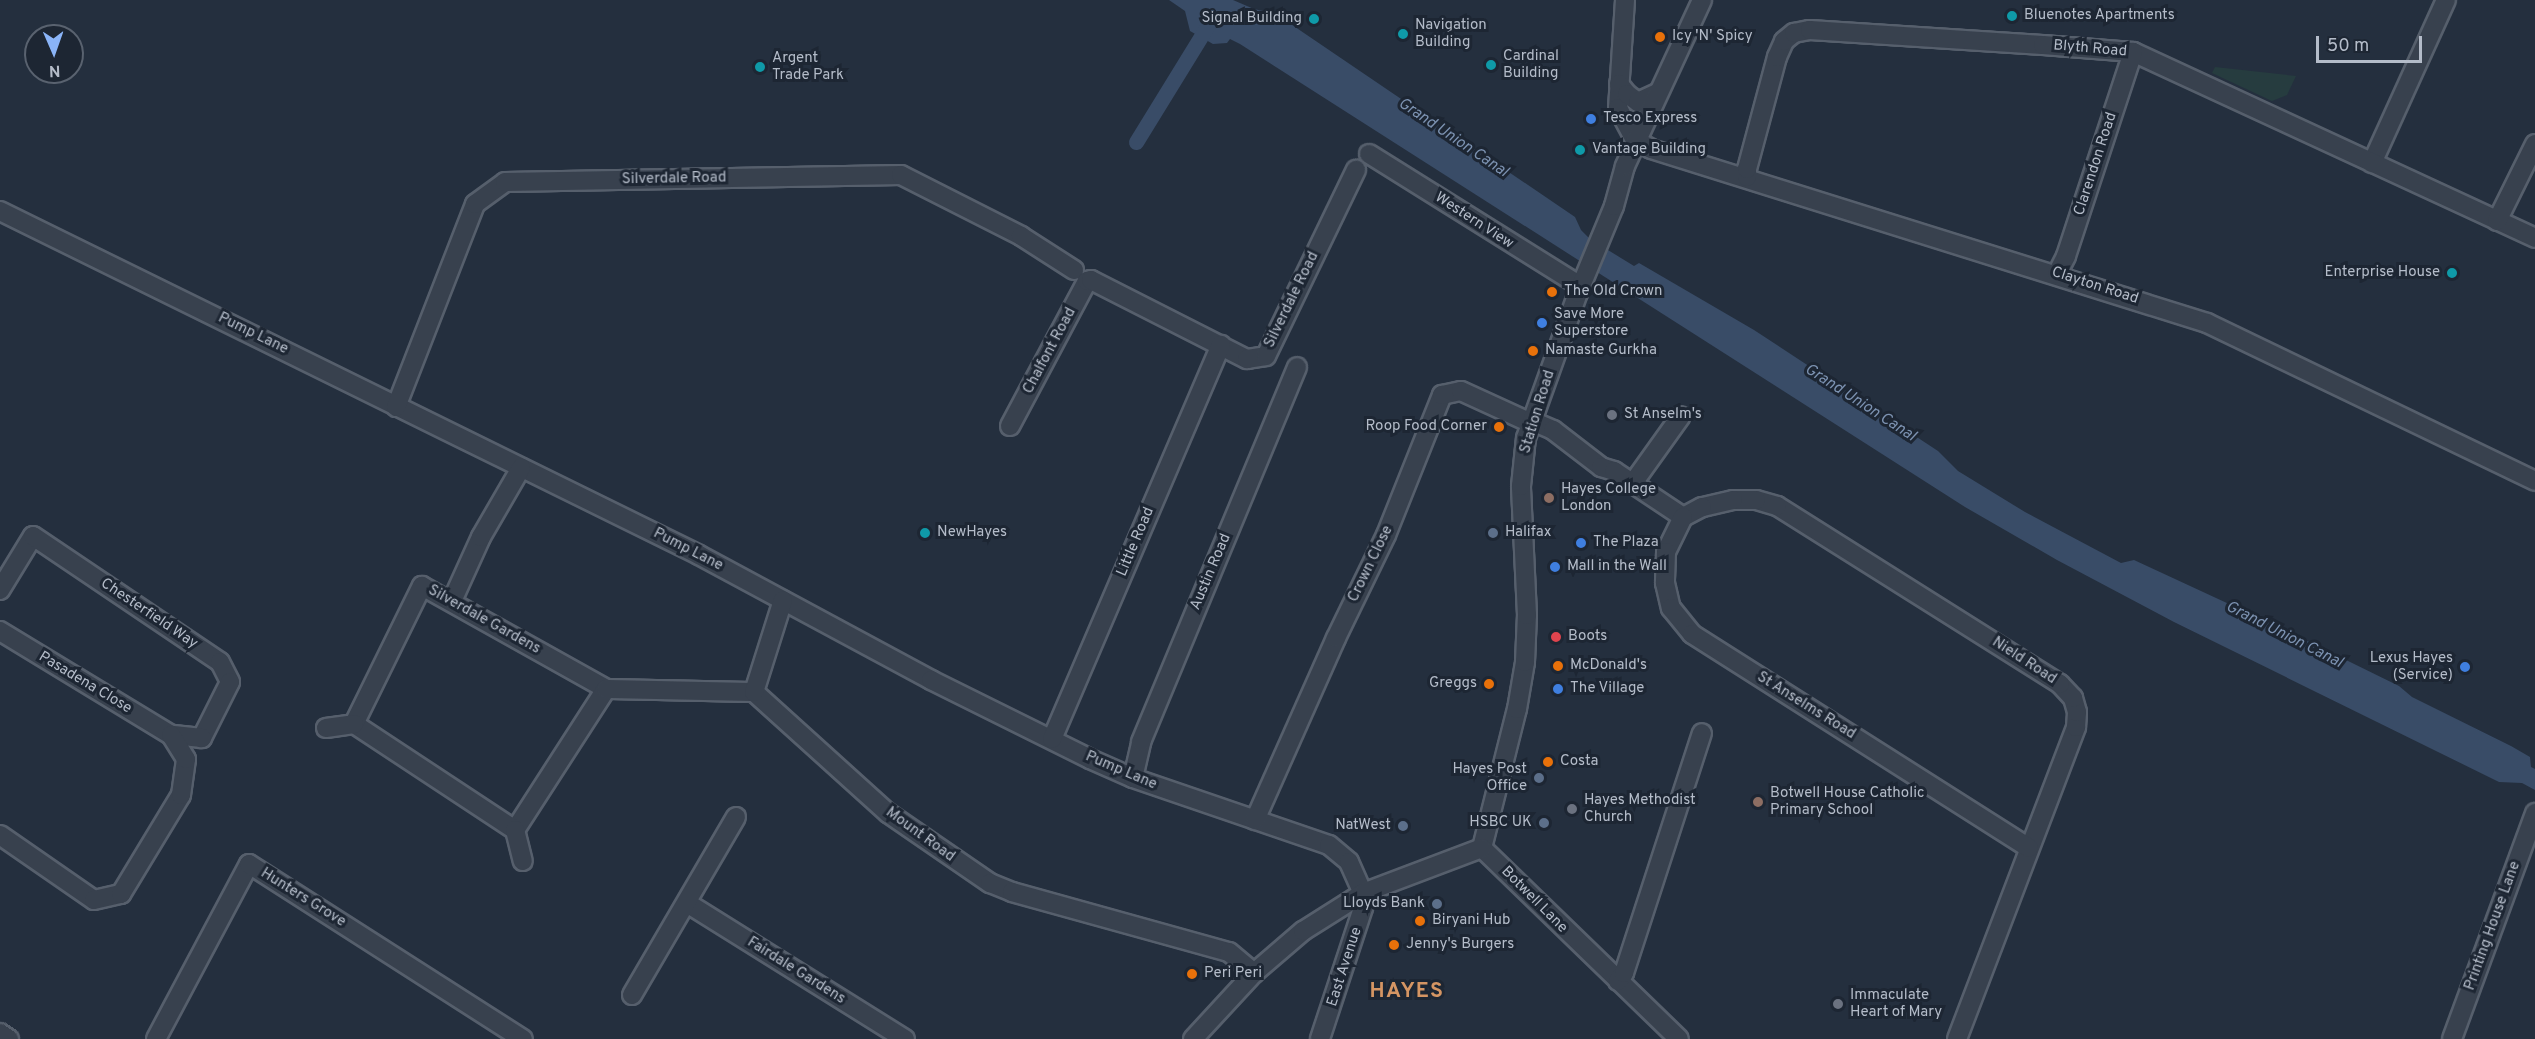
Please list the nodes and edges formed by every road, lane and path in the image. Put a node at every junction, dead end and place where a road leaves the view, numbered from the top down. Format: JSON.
{"nodes":[{"id":1,"x":1625,"y":0,"type":"edge"},
{"id":2,"x":1702,"y":0,"type":"edge"},
{"id":3,"x":2446,"y":0,"type":"edge"},
{"id":4,"x":2133,"y":52,"type":"junction"},
{"id":5,"x":1619,"y":84,"type":"junction"},
{"id":6,"x":1657,"y":93,"type":"junction"},
{"id":7,"x":1635,"y":140,"type":"junction"},
{"id":8,"x":2535,"y":144,"type":"edge"},
{"id":9,"x":1369,"y":154,"type":"dead end"},
{"id":10,"x":2372,"y":163,"type":"junction"},
{"id":11,"x":1356,"y":170,"type":"dead end"},
{"id":12,"x":1747,"y":177,"type":"junction"},
{"id":13,"x":0,"y":212,"type":"edge"},
{"id":14,"x":2498,"y":221,"type":"junction"},
{"id":15,"x":2535,"y":238,"type":"edge"},
{"id":16,"x":1074,"y":270,"type":"dead end"},
{"id":17,"x":2057,"y":274,"type":"junction"},
{"id":18,"x":1583,"y":279,"type":"junction"},
{"id":19,"x":1094,"y":280,"type":"joint"},
{"id":20,"x":1221,"y":345,"type":"junction"},
{"id":21,"x":1297,"y":367,"type":"dead end"},
{"id":22,"x":396,"y":407,"type":"junction"},
{"id":23,"x":1680,"y":416,"type":"dead end"},
{"id":24,"x":1531,"y":422,"type":"junction"},
{"id":25,"x":1011,"y":426,"type":"dead end"},
{"id":26,"x":521,"y":468,"type":"junction"},
{"id":27,"x":2535,"y":481,"type":"edge"},
{"id":28,"x":1633,"y":483,"type":"junction"},
{"id":29,"x":1683,"y":517,"type":"junction"},
{"id":30,"x":0,"y":590,"type":"edge"},
{"id":31,"x":783,"y":600,"type":"junction"},
{"id":32,"x":452,"y":601,"type":"junction"},
{"id":33,"x":0,"y":631,"type":"edge"},
{"id":34,"x":606,"y":689,"type":"junction"},
{"id":35,"x":754,"y":692,"type":"junction"},
{"id":36,"x":354,"y":724,"type":"junction"},
{"id":37,"x":326,"y":728,"type":"dead end"},
{"id":38,"x":1702,"y":733,"type":"dead end"},
{"id":39,"x":171,"y":735,"type":"junction"},
{"id":40,"x":1052,"y":739,"type":"junction"},
{"id":41,"x":1133,"y":778,"type":"junction"},
{"id":42,"x":2535,"y":814,"type":"edge"},
{"id":43,"x":736,"y":817,"type":"dead end"},
{"id":44,"x":1255,"y":820,"type":"junction"},
{"id":45,"x":515,"y":830,"type":"junction"},
{"id":46,"x":0,"y":835,"type":"edge"},
{"id":47,"x":1482,"y":848,"type":"junction"},
{"id":48,"x":2029,"y":848,"type":"junction"},
{"id":49,"x":523,"y":861,"type":"dead end"},
{"id":50,"x":1363,"y":893,"type":"junction"},
{"id":51,"x":687,"y":903,"type":"junction"},
{"id":52,"x":1254,"y":973,"type":"junction"},
{"id":53,"x":1618,"y":981,"type":"junction"},
{"id":54,"x":632,"y":995,"type":"dead end"},
{"id":55,"x":0,"y":1033,"type":"edge"},
{"id":56,"x":9,"y":1039,"type":"edge"},
{"id":57,"x":156,"y":1039,"type":"edge"},
{"id":58,"x":523,"y":1039,"type":"edge"},
{"id":59,"x":905,"y":1039,"type":"edge"},
{"id":60,"x":1193,"y":1039,"type":"edge"},
{"id":61,"x":1320,"y":1039,"type":"edge"},
{"id":62,"x":1679,"y":1039,"type":"edge"},
{"id":63,"x":1958,"y":1039,"type":"edge"},
{"id":64,"x":2452,"y":1039,"type":"edge"}],
"edges":[{"from":1,"to":5,"type":"street"},
{"from":2,"to":6,"type":"street","name":"Station Road"},
{"from":3,"to":10,"type":"street"},
{"from":4,"to":10,"type":"street","name":"Blyth Road"},
{"from":4,"to":12,"type":"street","name":"Blyth Road"},
{"from":4,"to":17,"type":"street","name":"Clarendon Road"},
{"from":5,"to":6,"type":"street"},
{"from":5,"to":7,"type":"street"},
{"from":6,"to":7,"type":"street","name":"Station Road"},
{"from":7,"to":12,"type":"street","name":"Clayton Road"},
{"from":7,"to":18,"type":"street","name":"Station Road"},
{"from":8,"to":14,"type":"street"},
{"from":9,"to":18,"type":"street","name":"Western View"},
{"from":10,"to":14,"type":"street","name":"Blyth Road"},
{"from":11,"to":20,"type":"street","name":"Silverdale Road"},
{"from":12,"to":17,"type":"street","name":"Clayton Road"},
{"from":13,"to":22,"type":"street","name":"Pump Lane"},
{"from":14,"to":15,"type":"street","name":"Blyth Road"},
{"from":16,"to":22,"type":"street","name":"Silverdale Road"},
{"from":17,"to":27,"type":"street","name":"Clayton Road"},
{"from":18,"to":24,"type":"street","name":"Station Road"},
{"from":19,"to":20,"type":"street","name":"Silverdale Road"},
{"from":19,"to":25,"type":"street","name":"Chalfont Road"},
{"from":20,"to":40,"type":"street","name":"Little Road"},
{"from":21,"to":41,"type":"street","name":"Austin Road"},
{"from":22,"to":26,"type":"street","name":"Pump Lane"},
{"from":23,"to":28,"type":"street"},
{"from":24,"to":28,"type":"street"},
{"from":24,"to":44,"type":"street","name":"Crown Close"},
{"from":24,"to":47,"type":"street","name":"Station Road"},
{"from":26,"to":31,"type":"street","name":"Pump Lane"},
{"from":26,"to":32,"type":"street"},
{"from":28,"to":29,"type":"street"},
{"from":29,"to":48,"type":"street","name":"St Anselms Road"},
{"from":29,"to":48,"type":"street","name":"Nield Road"},
{"from":30,"to":39,"type":"street","name":"Chesterfield Way"},
{"from":31,"to":35,"type":"street"},
{"from":31,"to":40,"type":"street","name":"Pump Lane"},
{"from":32,"to":34,"type":"street","name":"Silverdale Gardens"},
{"from":32,"to":36,"type":"street","name":"Silverdale Gardens"},
{"from":33,"to":39,"type":"street","name":"Pasadena Close"},
{"from":34,"to":35,"type":"street"},
{"from":34,"to":45,"type":"street"},
{"from":35,"to":52,"type":"street","name":"Mount Road"},
{"from":36,"to":37,"type":"street"},
{"from":36,"to":45,"type":"street"},
{"from":38,"to":53,"type":"street"},
{"from":39,"to":46,"type":"street"},
{"from":40,"to":41,"type":"street","name":"Pump Lane"},
{"from":41,"to":44,"type":"street","name":"Pump Lane"},
{"from":42,"to":64,"type":"street","name":"Printing House Lane"},
{"from":43,"to":51,"type":"street"},
{"from":44,"to":50,"type":"street","name":"Pump Lane"},
{"from":45,"to":49,"type":"street"},
{"from":47,"to":50,"type":"street"},
{"from":47,"to":53,"type":"street","name":"Botwell Lane"},
{"from":48,"to":63,"type":"street","name":"Nield Road"},
{"from":50,"to":52,"type":"street"},
{"from":50,"to":61,"type":"street","name":"East Avenue"},
{"from":51,"to":54,"type":"street"},
{"from":51,"to":59,"type":"street","name":"Fairdale Gardens"},
{"from":52,"to":60,"type":"street"},
{"from":53,"to":62,"type":"street","name":"Botwell Lane"},
{"from":55,"to":56,"type":"street"},
{"from":57,"to":58,"type":"street","name":"Hunters Grove"}]}
